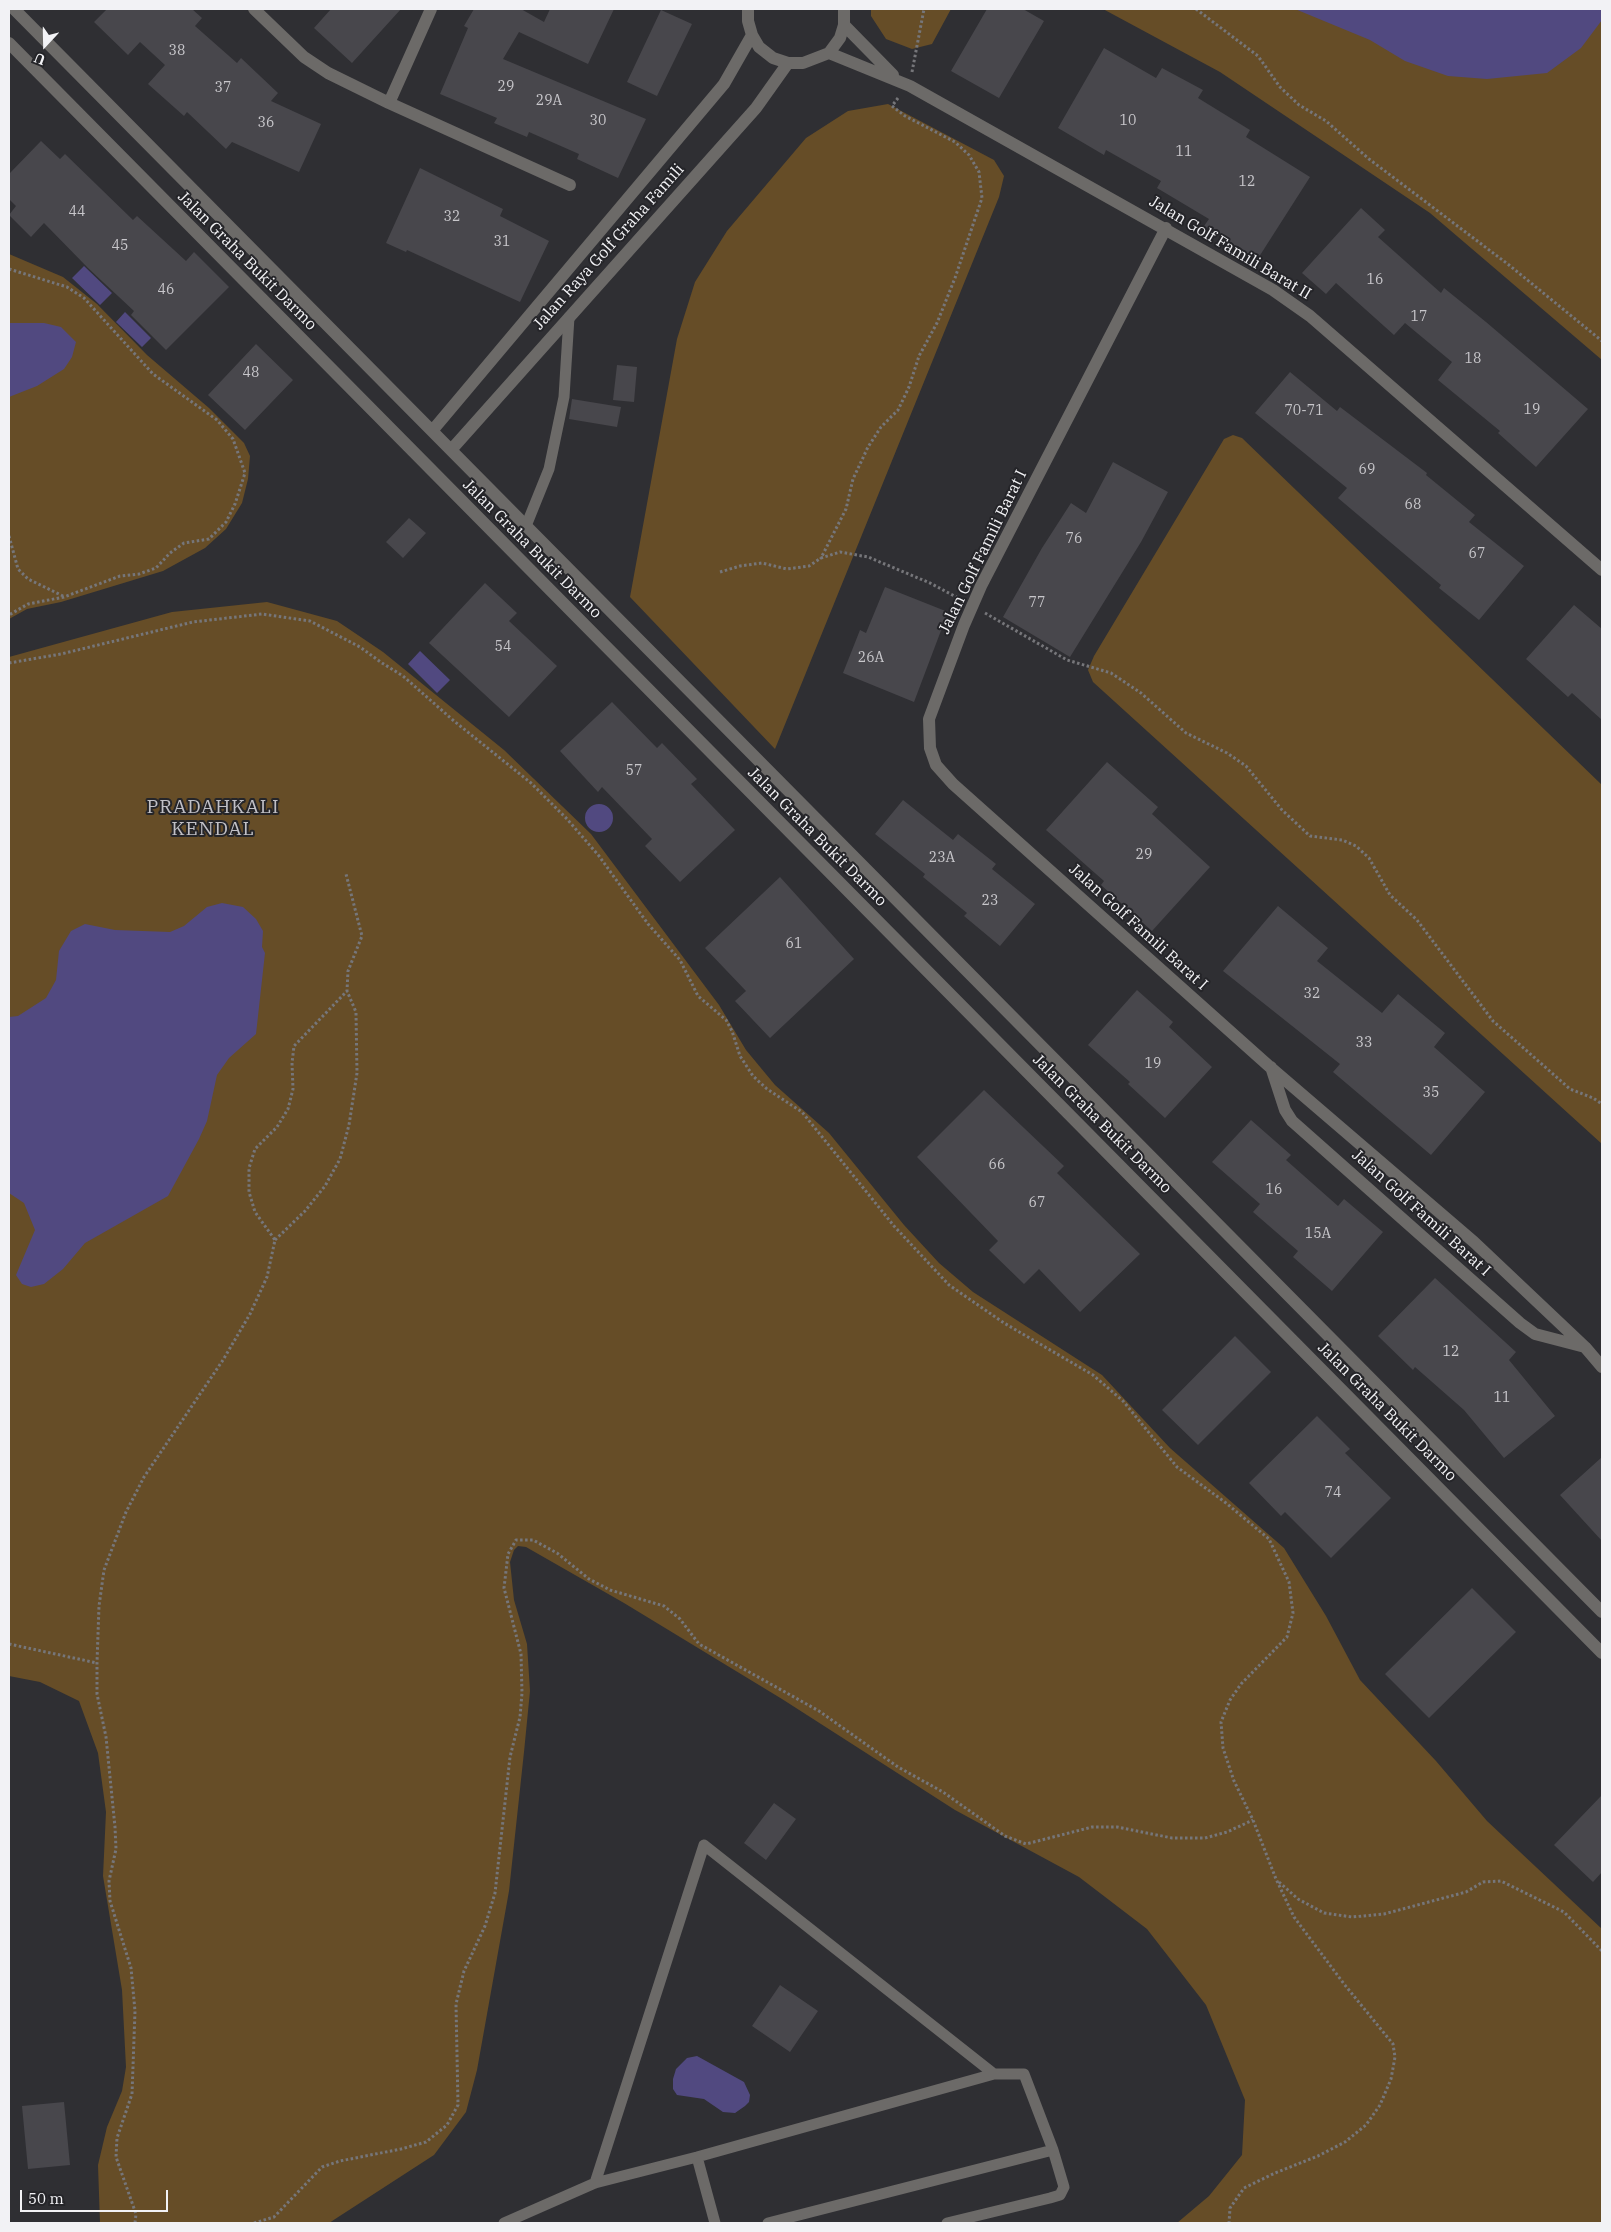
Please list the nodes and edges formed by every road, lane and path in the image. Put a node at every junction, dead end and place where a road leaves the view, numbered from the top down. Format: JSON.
{"nodes":[{"id":1,"x":14,"y":9,"type":"edge"},
{"id":2,"x":254,"y":9,"type":"edge"},
{"id":3,"x":431,"y":9,"type":"edge"},
{"id":4,"x":748,"y":9,"type":"edge"},
{"id":5,"x":844,"y":9,"type":"edge"},
{"id":6,"x":924,"y":9,"type":"edge"},
{"id":7,"x":1196,"y":9,"type":"edge"},
{"id":8,"x":844,"y":25,"type":"junction"},
{"id":9,"x":752,"y":35,"type":"junction"},
{"id":10,"x":9,"y":43,"type":"edge"},
{"id":11,"x":829,"y":52,"type":"junction"},
{"id":12,"x":788,"y":63,"type":"junction"},
{"id":13,"x":898,"y":80,"type":"junction"},
{"id":14,"x":910,"y":86,"type":"junction"},
{"id":15,"x":389,"y":103,"type":"junction"},
{"id":16,"x":570,"y":185,"type":"dead end"},
{"id":17,"x":1166,"y":228,"type":"junction"},
{"id":18,"x":9,"y":269,"type":"edge"},
{"id":19,"x":569,"y":317,"type":"junction"},
{"id":20,"x":1602,"y":342,"type":"edge"},
{"id":21,"x":432,"y":431,"type":"junction"},
{"id":22,"x":451,"y":450,"type":"junction"},
{"id":23,"x":526,"y":526,"type":"junction"},
{"id":24,"x":9,"y":536,"type":"edge"},
{"id":25,"x":821,"y":558,"type":"junction"},
{"id":26,"x":1602,"y":570,"type":"edge"},
{"id":27,"x":720,"y":572,"type":"dead end"},
{"id":28,"x":64,"y":597,"type":"junction"},
{"id":29,"x":972,"y":606,"type":"junction"},
{"id":30,"x":9,"y":615,"type":"edge"},
{"id":31,"x":9,"y":662,"type":"edge"},
{"id":32,"x":346,"y":874,"type":"dead end"},
{"id":33,"x":347,"y":991,"type":"junction"},
{"id":34,"x":1270,"y":1067,"type":"junction"},
{"id":35,"x":1602,"y":1104,"type":"edge"},
{"id":36,"x":276,"y":1240,"type":"junction"},
{"id":37,"x":1585,"y":1347,"type":"junction"},
{"id":38,"x":1602,"y":1367,"type":"edge"},
{"id":39,"x":1602,"y":1612,"type":"edge"},
{"id":40,"x":9,"y":1644,"type":"edge"},
{"id":41,"x":1602,"y":1653,"type":"edge"},
{"id":42,"x":96,"y":1663,"type":"junction"},
{"id":43,"x":1254,"y":1820,"type":"junction"},
{"id":44,"x":1276,"y":1880,"type":"junction"},
{"id":45,"x":1602,"y":1951,"type":"edge"},
{"id":46,"x":994,"y":2074,"type":"junction"},
{"id":47,"x":1053,"y":2150,"type":"junction"},
{"id":48,"x":697,"y":2157,"type":"junction"},
{"id":49,"x":595,"y":2183,"type":"junction"},
{"id":50,"x":135,"y":2223,"type":"edge"},
{"id":51,"x":254,"y":2223,"type":"edge"},
{"id":52,"x":504,"y":2223,"type":"edge"},
{"id":53,"x":715,"y":2223,"type":"edge"},
{"id":54,"x":768,"y":2223,"type":"edge"},
{"id":55,"x":947,"y":2223,"type":"edge"},
{"id":56,"x":1229,"y":2223,"type":"edge"}],
"edges":[{"from":1,"to":21,"type":"street","name":"Jalan Graha Bukit Darmo"},
{"from":2,"to":15,"type":"street"},
{"from":3,"to":15,"type":"street"},
{"from":4,"to":9,"type":"street"},
{"from":5,"to":8,"type":"street"},
{"from":6,"to":14,"type":"path"},
{"from":7,"to":20,"type":"path"},
{"from":8,"to":11,"type":"street"},
{"from":8,"to":13,"type":"street","name":"Jalan Golf Famili Barat II"},
{"from":9,"to":12,"type":"street"},
{"from":9,"to":21,"type":"street","name":"Jalan Raya Golf Graha Famili"},
{"from":10,"to":41,"type":"street","name":"Jalan Graha Bukit Darmo"},
{"from":11,"to":12,"type":"street"},
{"from":11,"to":13,"type":"street","name":"Jalan Golf Famili Barat II"},
{"from":12,"to":19,"type":"street","name":"Jalan Raya Golf Graha Famili"},
{"from":13,"to":14,"type":"street","name":"Jalan Golf Famili Barat II"},
{"from":14,"to":17,"type":"street","name":"Jalan Golf Famili Barat II"},
{"from":14,"to":25,"type":"path"},
{"from":15,"to":16,"type":"street"},
{"from":17,"to":26,"type":"street","name":"Jalan Golf Famili Barat II"},
{"from":17,"to":29,"type":"street","name":"Jalan Golf Famili Barat I"},
{"from":18,"to":28,"type":"path"},
{"from":19,"to":22,"type":"street","name":"Jalan Raya Golf Graha Famili"},
{"from":19,"to":23,"type":"lane"},
{"from":21,"to":22,"type":"street","name":"Jalan Graha Bukit Darmo"},
{"from":22,"to":23,"type":"street","name":"Jalan Graha Bukit Darmo"},
{"from":23,"to":39,"type":"street","name":"Jalan Graha Bukit Darmo"},
{"from":24,"to":28,"type":"path"},
{"from":25,"to":27,"type":"path"},
{"from":25,"to":29,"type":"path"},
{"from":28,"to":30,"type":"path"},
{"from":29,"to":34,"type":"street","name":"Jalan Golf Famili Barat I"},
{"from":29,"to":35,"type":"path"},
{"from":31,"to":43,"type":"path"},
{"from":32,"to":33,"type":"path"},
{"from":33,"to":36,"type":"path"},
{"from":33,"to":36,"type":"path"},
{"from":34,"to":37,"type":"street","name":"Jalan Golf Famili Barat I"},
{"from":34,"to":37,"type":"street","name":"Jalan Golf Famili Barat I"},
{"from":36,"to":42,"type":"path"},
{"from":37,"to":38,"type":"street","name":"Jalan Golf Famili Barat I"},
{"from":40,"to":42,"type":"path"},
{"from":42,"to":50,"type":"path"},
{"from":43,"to":44,"type":"path"},
{"from":43,"to":51,"type":"path"},
{"from":44,"to":45,"type":"path"},
{"from":44,"to":56,"type":"path"},
{"from":46,"to":47,"type":"lane"},
{"from":46,"to":48,"type":"lane"},
{"from":46,"to":49,"type":"lane"},
{"from":47,"to":54,"type":"lane"},
{"from":47,"to":55,"type":"lane"},
{"from":48,"to":49,"type":"lane"},
{"from":48,"to":53,"type":"lane"},
{"from":49,"to":52,"type":"lane"}]}
